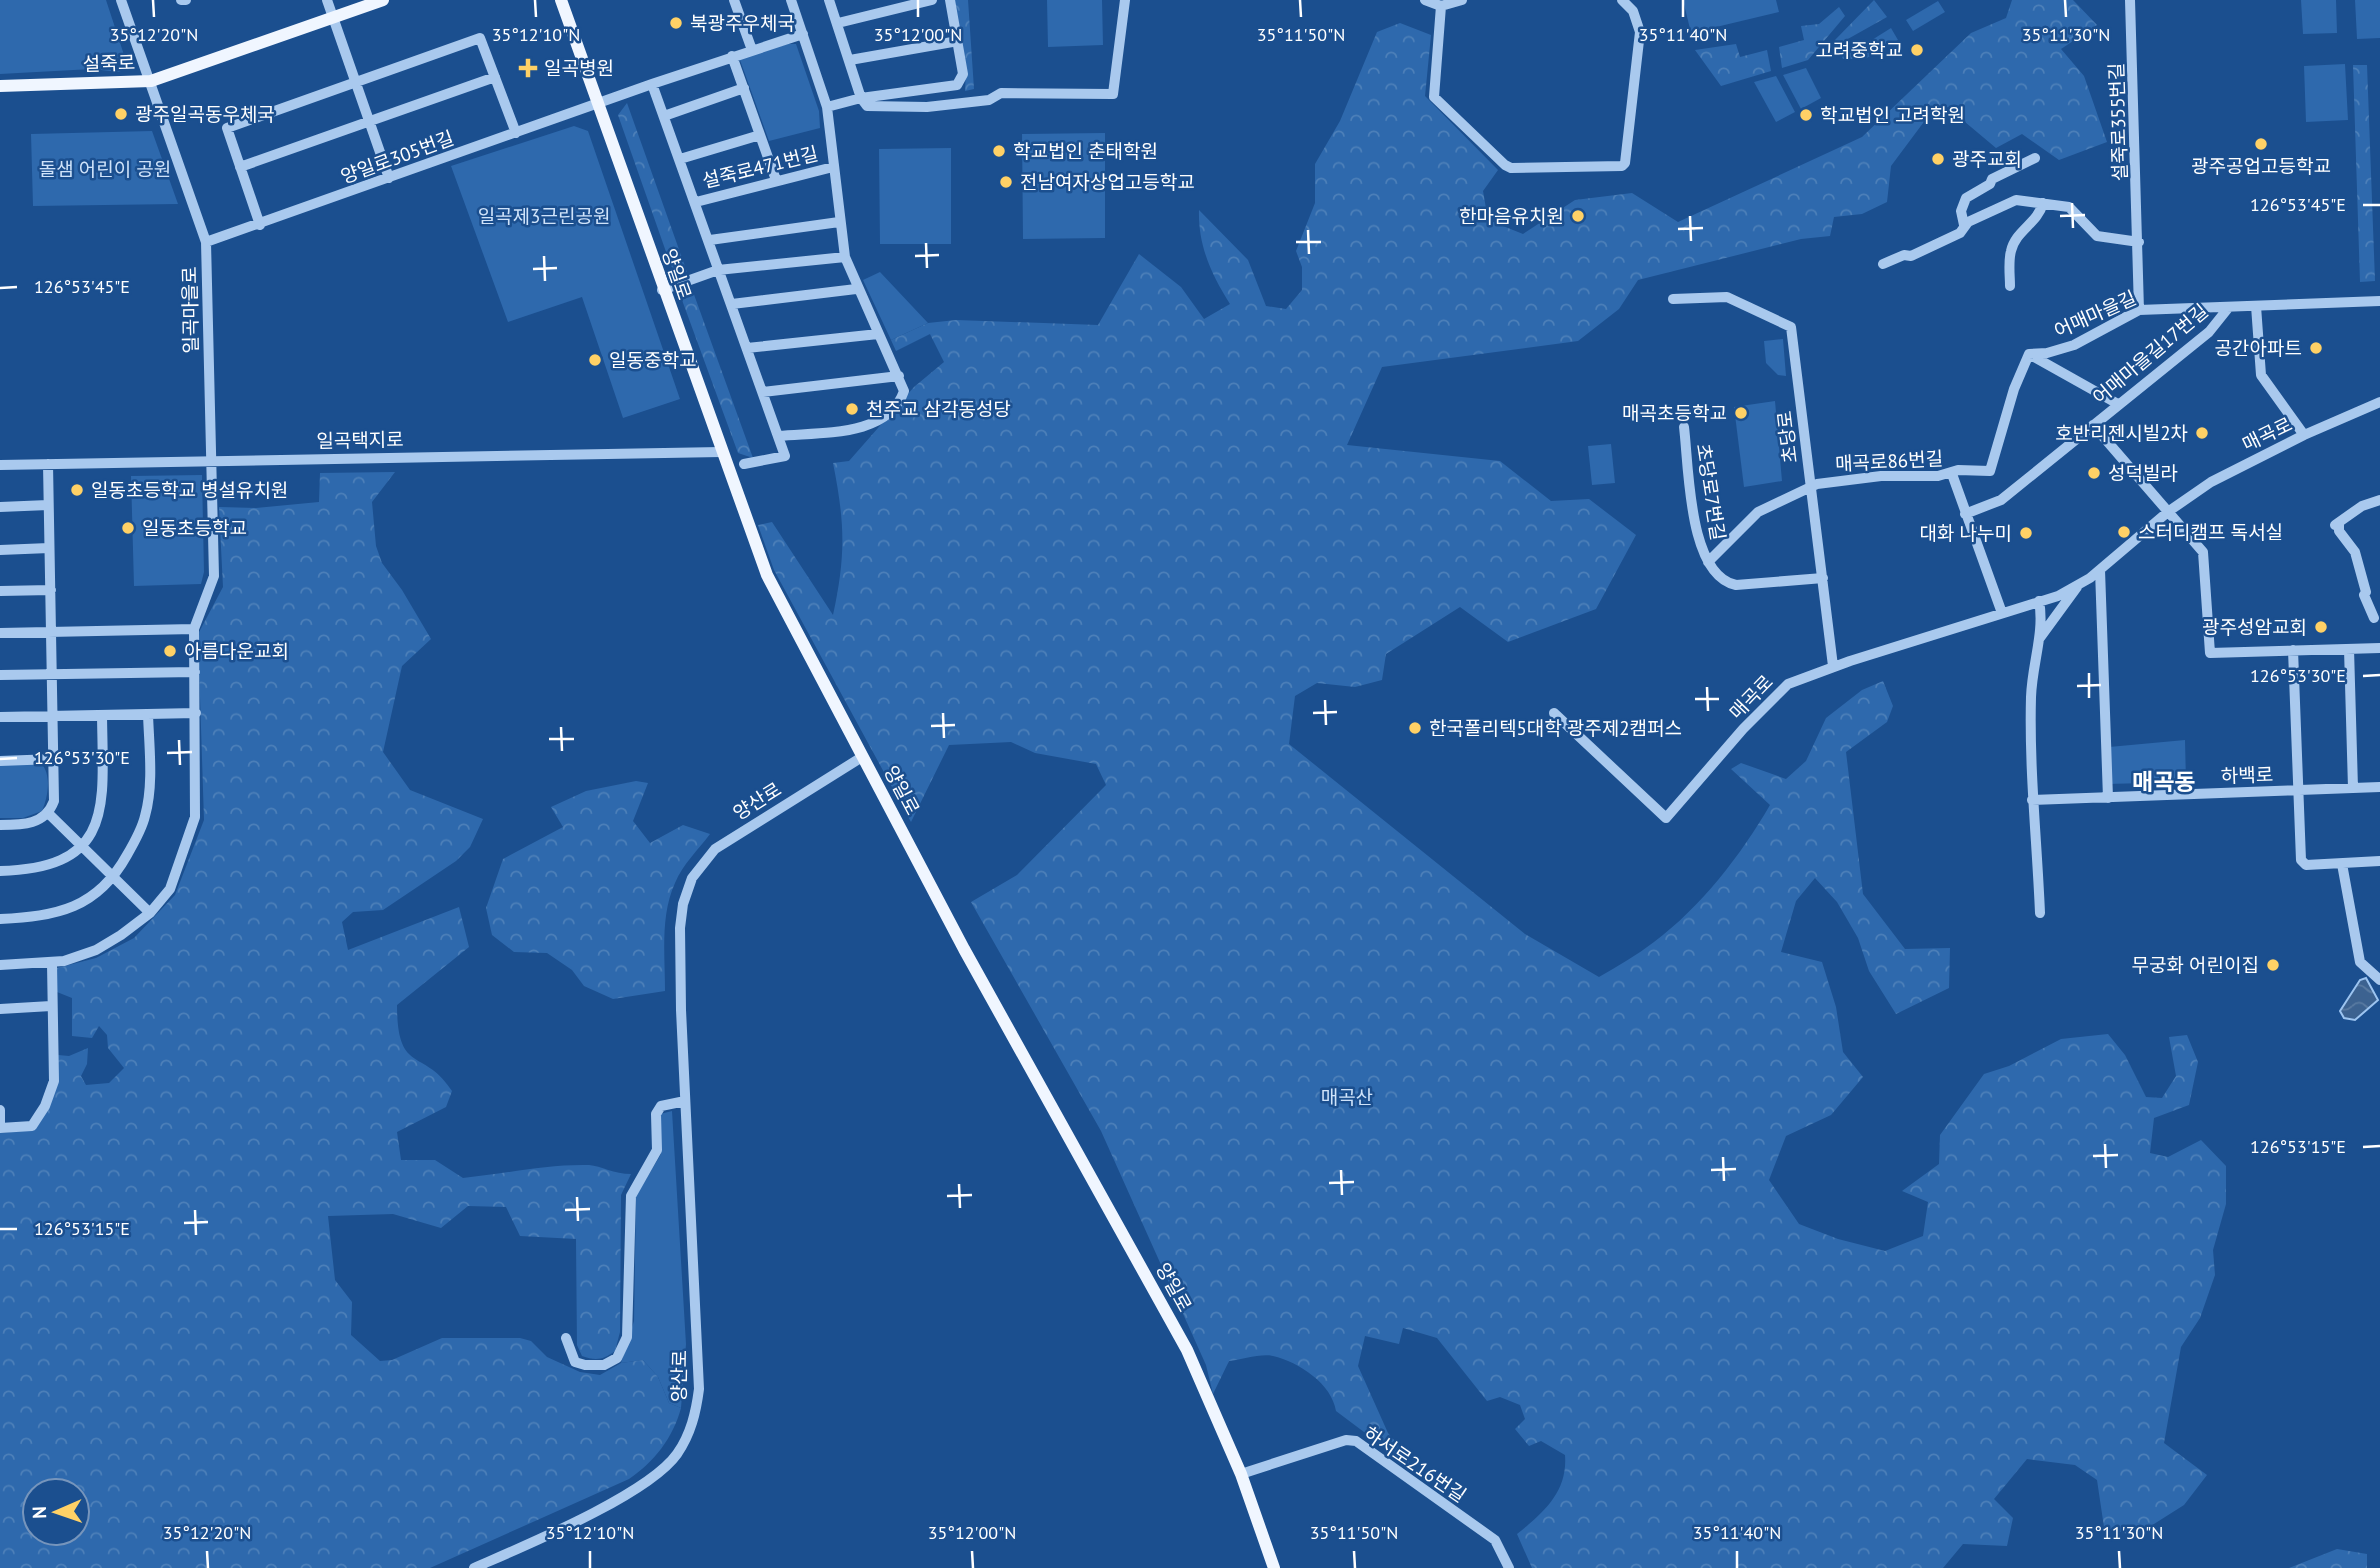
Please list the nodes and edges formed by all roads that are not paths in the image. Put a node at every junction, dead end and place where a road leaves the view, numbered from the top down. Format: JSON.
{"nodes":[{"id":1,"x":121,"y":0,"type":"edge"},
{"id":2,"x":327,"y":0,"type":"edge"},
{"id":3,"x":383,"y":0,"type":"edge"},
{"id":4,"x":561,"y":0,"type":"edge"},
{"id":5,"x":734,"y":0,"type":"edge"},
{"id":6,"x":791,"y":0,"type":"edge"},
{"id":7,"x":829,"y":0,"type":"edge"},
{"id":8,"x":932,"y":0,"type":"edge"},
{"id":9,"x":950,"y":0,"type":"edge"},
{"id":10,"x":1125,"y":0,"type":"edge"},
{"id":11,"x":1425,"y":0,"type":"edge"},
{"id":12,"x":1462,"y":0,"type":"edge"},
{"id":13,"x":1622,"y":0,"type":"edge"},
{"id":14,"x":2130,"y":0,"type":"edge"},
{"id":15,"x":1441,"y":6,"type":"junction"},
{"id":16,"x":333,"y":17,"type":"junction"},
{"id":17,"x":838,"y":23,"type":"junction"},
{"id":18,"x":803,"y":34,"type":"junction"},
{"id":19,"x":958,"y":41,"type":"junction"},
{"id":20,"x":752,"y":50,"type":"junction"},
{"id":21,"x":733,"y":56,"type":"junction"},
{"id":22,"x":850,"y":60,"type":"junction"},
{"id":23,"x":495,"y":77,"type":"junction"},
{"id":24,"x":151,"y":81,"type":"junction"},
{"id":25,"x":356,"y":82,"type":"junction"},
{"id":26,"x":652,"y":83,"type":"junction"},
{"id":27,"x":0,"y":86,"type":"edge"},
{"id":28,"x":744,"y":88,"type":"junction"},
{"id":29,"x":861,"y":99,"type":"junction"},
{"id":30,"x":598,"y":103,"type":"junction"},
{"id":31,"x":827,"y":107,"type":"junction"},
{"id":32,"x":664,"y":116,"type":"junction"},
{"id":33,"x":369,"y":122,"type":"junction"},
{"id":34,"x":516,"y":133,"type":"junction"},
{"id":35,"x":760,"y":135,"type":"junction"},
{"id":36,"x":2035,"y":158,"type":"dead end"},
{"id":37,"x":680,"y":159,"type":"junction"},
{"id":38,"x":240,"y":167,"type":"junction"},
{"id":39,"x":833,"y":167,"type":"junction"},
{"id":40,"x":388,"y":178,"type":"junction"},
{"id":41,"x":776,"y":180,"type":"junction"},
{"id":42,"x":696,"y":202,"type":"junction"},
{"id":43,"x":2043,"y":204,"type":"junction"},
{"id":44,"x":839,"y":222,"type":"junction"},
{"id":45,"x":260,"y":225,"type":"junction"},
{"id":46,"x":1964,"y":225,"type":"junction"},
{"id":47,"x":710,"y":240,"type":"junction"},
{"id":48,"x":206,"y":242,"type":"junction"},
{"id":49,"x":2139,"y":242,"type":"junction"},
{"id":50,"x":845,"y":257,"type":"junction"},
{"id":51,"x":1884,"y":264,"type":"dead end"},
{"id":52,"x":718,"y":270,"type":"junction"},
{"id":53,"x":2010,"y":286,"type":"dead end"},
{"id":54,"x":856,"y":289,"type":"junction"},
{"id":55,"x":662,"y":290,"type":"junction"},
{"id":56,"x":1673,"y":299,"type":"dead end"},
{"id":57,"x":2380,"y":302,"type":"edge"},
{"id":58,"x":732,"y":304,"type":"junction"},
{"id":59,"x":2256,"y":306,"type":"junction"},
{"id":60,"x":2229,"y":307,"type":"junction"},
{"id":61,"x":2139,"y":310,"type":"junction"},
{"id":62,"x":878,"y":334,"type":"junction"},
{"id":63,"x":747,"y":348,"type":"junction"},
{"id":64,"x":2029,"y":354,"type":"junction"},
{"id":65,"x":899,"y":376,"type":"junction"},
{"id":66,"x":762,"y":392,"type":"junction"},
{"id":67,"x":2380,"y":402,"type":"edge"},
{"id":68,"x":2118,"y":404,"type":"junction"},
{"id":69,"x":2093,"y":425,"type":"junction"},
{"id":70,"x":1684,"y":427,"type":"dead end"},
{"id":71,"x":2304,"y":435,"type":"junction"},
{"id":72,"x":779,"y":436,"type":"junction"},
{"id":73,"x":721,"y":452,"type":"junction"},
{"id":74,"x":209,"y":461,"type":"junction"},
{"id":75,"x":48,"y":464,"type":"junction"},
{"id":76,"x":744,"y":464,"type":"dead end"},
{"id":77,"x":0,"y":466,"type":"edge"},
{"id":78,"x":1952,"y":474,"type":"junction"},
{"id":79,"x":1810,"y":486,"type":"junction"},
{"id":80,"x":2380,"y":500,"type":"edge"},
{"id":81,"x":48,"y":505,"type":"junction"},
{"id":82,"x":0,"y":507,"type":"edge"},
{"id":83,"x":2169,"y":511,"type":"junction"},
{"id":84,"x":1965,"y":514,"type":"junction"},
{"id":85,"x":49,"y":548,"type":"junction"},
{"id":86,"x":0,"y":550,"type":"edge"},
{"id":87,"x":1708,"y":562,"type":"junction"},
{"id":88,"x":2100,"y":570,"type":"junction"},
{"id":89,"x":1823,"y":578,"type":"junction"},
{"id":90,"x":2077,"y":587,"type":"junction"},
{"id":91,"x":51,"y":590,"type":"junction"},
{"id":92,"x":0,"y":591,"type":"edge"},
{"id":93,"x":2039,"y":601,"type":"junction"},
{"id":94,"x":2002,"y":613,"type":"junction"},
{"id":95,"x":2374,"y":618,"type":"dead end"},
{"id":96,"x":194,"y":629,"type":"junction"},
{"id":97,"x":52,"y":631,"type":"junction"},
{"id":98,"x":0,"y":633,"type":"edge"},
{"id":99,"x":2039,"y":640,"type":"junction"},
{"id":100,"x":2380,"y":648,"type":"edge"},
{"id":101,"x":2349,"y":649,"type":"junction"},
{"id":102,"x":2293,"y":650,"type":"junction"},
{"id":103,"x":1833,"y":666,"type":"junction"},
{"id":104,"x":195,"y":672,"type":"junction"},
{"id":105,"x":53,"y":674,"type":"junction"},
{"id":106,"x":0,"y":675,"type":"edge"},
{"id":107,"x":1554,"y":712,"type":"dead end"},
{"id":108,"x":196,"y":713,"type":"junction"},
{"id":109,"x":148,"y":714,"type":"junction"},
{"id":110,"x":102,"y":715,"type":"junction"},
{"id":111,"x":53,"y":716,"type":"junction"},
{"id":112,"x":0,"y":717,"type":"edge"},
{"id":113,"x":862,"y":757,"type":"junction"},
{"id":114,"x":54,"y":759,"type":"junction"},
{"id":115,"x":0,"y":761,"type":"edge"},
{"id":116,"x":2380,"y":787,"type":"edge"},
{"id":117,"x":2353,"y":788,"type":"junction"},
{"id":118,"x":2298,"y":790,"type":"junction"},
{"id":119,"x":2108,"y":798,"type":"junction"},
{"id":120,"x":2032,"y":800,"type":"junction"},
{"id":121,"x":49,"y":814,"type":"junction"},
{"id":122,"x":0,"y":825,"type":"edge"},
{"id":123,"x":82,"y":847,"type":"junction"},
{"id":124,"x":2380,"y":862,"type":"edge"},
{"id":125,"x":2342,"y":864,"type":"junction"},
{"id":126,"x":0,"y":871,"type":"edge"},
{"id":127,"x":114,"y":878,"type":"junction"},
{"id":128,"x":149,"y":913,"type":"junction"},
{"id":129,"x":2040,"y":913,"type":"dead end"},
{"id":130,"x":0,"y":919,"type":"edge"},
{"id":131,"x":52,"y":964,"type":"junction"},
{"id":132,"x":0,"y":965,"type":"edge"},
{"id":133,"x":2380,"y":980,"type":"edge"},
{"id":134,"x":51,"y":1006,"type":"junction"},
{"id":135,"x":0,"y":1009,"type":"edge"},
{"id":136,"x":685,"y":1101,"type":"junction"},
{"id":137,"x":0,"y":1110,"type":"edge"},
{"id":138,"x":0,"y":1128,"type":"edge"},
{"id":139,"x":566,"y":1338,"type":"dead end"},
{"id":140,"x":1241,"y":1474,"type":"junction"},
{"id":141,"x":474,"y":1568,"type":"edge"},
{"id":142,"x":1274,"y":1568,"type":"edge"},
{"id":143,"x":1509,"y":1568,"type":"edge"}],
"edges":[{"from":1,"to":24,"type":"street","name":"일곡마을로"},
{"from":2,"to":16,"type":"street"},
{"from":3,"to":16,"type":"main road","name":"설죽로"},
{"from":4,"to":30,"type":"main road","name":"양일로"},
{"from":5,"to":20,"type":"street"},
{"from":6,"to":18,"type":"street","name":"설죽로471번길"},
{"from":7,"to":17,"type":"street"},
{"from":8,"to":17,"type":"street"},
{"from":9,"to":19,"type":"street"},
{"from":10,"to":29,"type":"street"},
{"from":11,"to":15,"type":"street"},
{"from":12,"to":15,"type":"street"},
{"from":13,"to":15,"type":"street"},
{"from":14,"to":49,"type":"street","name":"설죽로355번길"},
{"from":16,"to":24,"type":"main road","name":"설죽로"},
{"from":16,"to":25,"type":"street"},
{"from":17,"to":22,"type":"street"},
{"from":18,"to":20,"type":"street"},
{"from":18,"to":31,"type":"street","name":"설죽로471번길"},
{"from":19,"to":22,"type":"street"},
{"from":19,"to":29,"type":"street"},
{"from":20,"to":21,"type":"street"},
{"from":21,"to":26,"type":"street"},
{"from":21,"to":28,"type":"street"},
{"from":22,"to":29,"type":"street"},
{"from":23,"to":25,"type":"street"},
{"from":23,"to":33,"type":"street"},
{"from":23,"to":34,"type":"street"},
{"from":24,"to":27,"type":"main road","name":"설죽로"},
{"from":24,"to":48,"type":"street","name":"일곡마을로"},
{"from":25,"to":33,"type":"street"},
{"from":25,"to":38,"type":"street"},
{"from":26,"to":30,"type":"street"},
{"from":26,"to":32,"type":"street","name":"설죽로471번길"},
{"from":28,"to":32,"type":"street"},
{"from":28,"to":35,"type":"street"},
{"from":29,"to":31,"type":"street"},
{"from":30,"to":34,"type":"street","name":"양일로305번길"},
{"from":30,"to":55,"type":"main road","name":"양일로"},
{"from":31,"to":39,"type":"street","name":"설죽로471번길"},
{"from":32,"to":37,"type":"street","name":"설죽로471번길"},
{"from":33,"to":38,"type":"street"},
{"from":33,"to":40,"type":"street"},
{"from":34,"to":40,"type":"street","name":"양일로305번길"},
{"from":35,"to":37,"type":"street","name":"설죽로471번길"},
{"from":35,"to":41,"type":"street"},
{"from":36,"to":46,"type":"street"},
{"from":37,"to":42,"type":"street","name":"설죽로471번길"},
{"from":38,"to":45,"type":"street"},
{"from":39,"to":41,"type":"street","name":"설죽로471번길"},
{"from":39,"to":44,"type":"street","name":"설죽로471번길"},
{"from":40,"to":45,"type":"street","name":"양일로305번길"},
{"from":41,"to":42,"type":"street","name":"설죽로471번길"},
{"from":42,"to":47,"type":"street","name":"설죽로471번길"},
{"from":43,"to":46,"type":"street"},
{"from":43,"to":49,"type":"street"},
{"from":43,"to":53,"type":"street"},
{"from":44,"to":47,"type":"street"},
{"from":44,"to":50,"type":"street","name":"설죽로471번길"},
{"from":45,"to":48,"type":"street","name":"양일로305번길"},
{"from":46,"to":51,"type":"street"},
{"from":47,"to":52,"type":"street","name":"설죽로471번길"},
{"from":48,"to":74,"type":"street","name":"일곡마을로"},
{"from":49,"to":61,"type":"street","name":"설죽로355번길"},
{"from":50,"to":52,"type":"street"},
{"from":50,"to":54,"type":"street","name":"설죽로471번길"},
{"from":52,"to":55,"type":"street"},
{"from":52,"to":58,"type":"street","name":"설죽로471번길"},
{"from":54,"to":58,"type":"street"},
{"from":54,"to":62,"type":"street","name":"설죽로471번길"},
{"from":55,"to":73,"type":"main road","name":"양일로"},
{"from":56,"to":79,"type":"street","name":"초당로"},
{"from":57,"to":59,"type":"street","name":"어매마을길"},
{"from":58,"to":63,"type":"street","name":"설죽로471번길"},
{"from":59,"to":60,"type":"street","name":"어매마을길"},
{"from":59,"to":71,"type":"street"},
{"from":60,"to":61,"type":"street","name":"어매마을길"},
{"from":60,"to":68,"type":"street","name":"어매마을길17번길"},
{"from":61,"to":64,"type":"street","name":"어매마을길"},
{"from":62,"to":63,"type":"street"},
{"from":62,"to":65,"type":"street","name":"설죽로471번길"},
{"from":63,"to":66,"type":"street","name":"설죽로471번길"},
{"from":64,"to":68,"type":"street"},
{"from":64,"to":78,"type":"street"},
{"from":65,"to":66,"type":"street"},
{"from":65,"to":72,"type":"street"},
{"from":66,"to":72,"type":"street","name":"설죽로471번길"},
{"from":67,"to":71,"type":"street","name":"매곡로"},
{"from":68,"to":69,"type":"street","name":"어매마을길17번길"},
{"from":69,"to":83,"type":"street","name":"어매마을길17번길"},
{"from":69,"to":84,"type":"street","name":"어매마을길17번길"},
{"from":70,"to":87,"type":"street","name":"초당로7번길"},
{"from":71,"to":83,"type":"street","name":"매곡로"},
{"from":72,"to":76,"type":"street","name":"설죽로471번길"},
{"from":73,"to":74,"type":"street","name":"일곡택지로"},
{"from":73,"to":113,"type":"main road","name":"양일로"},
{"from":74,"to":75,"type":"street","name":"일곡택지로"},
{"from":74,"to":96,"type":"street","name":"일곡마을로"},
{"from":75,"to":77,"type":"street","name":"일곡택지로"},
{"from":75,"to":81,"type":"street"},
{"from":78,"to":79,"type":"street","name":"매곡로86번길"},
{"from":78,"to":84,"type":"street","name":"매곡로86번길"},
{"from":79,"to":87,"type":"street","name":"매곡로86번길"},
{"from":79,"to":89,"type":"street","name":"초당로"},
{"from":80,"to":95,"type":"street"},
{"from":81,"to":82,"type":"street"},
{"from":81,"to":85,"type":"street"},
{"from":83,"to":88,"type":"street","name":"매곡로"},
{"from":83,"to":102,"type":"street","name":"어매마을길17번길"},
{"from":84,"to":94,"type":"street","name":"매곡로86번길"},
{"from":85,"to":86,"type":"street"},
{"from":85,"to":91,"type":"street"},
{"from":87,"to":89,"type":"street","name":"초당로7번길"},
{"from":88,"to":90,"type":"street","name":"매곡로"},
{"from":88,"to":119,"type":"street"},
{"from":89,"to":103,"type":"street","name":"초당로"},
{"from":90,"to":93,"type":"street","name":"매곡로"},
{"from":90,"to":99,"type":"street","name":"매곡로"},
{"from":91,"to":92,"type":"street"},
{"from":91,"to":97,"type":"street"},
{"from":93,"to":94,"type":"street","name":"매곡로"},
{"from":93,"to":99,"type":"street","name":"매곡로"},
{"from":94,"to":103,"type":"street","name":"매곡로"},
{"from":96,"to":97,"type":"street"},
{"from":96,"to":104,"type":"street","name":"일곡마을로"},
{"from":97,"to":98,"type":"street"},
{"from":97,"to":105,"type":"street"},
{"from":99,"to":120,"type":"street","name":"매곡로"},
{"from":100,"to":101,"type":"street"},
{"from":101,"to":102,"type":"street"},
{"from":101,"to":117,"type":"street"},
{"from":102,"to":118,"type":"street"},
{"from":103,"to":107,"type":"street","name":"매곡로"},
{"from":104,"to":105,"type":"street"},
{"from":104,"to":108,"type":"street","name":"일곡마을로"},
{"from":105,"to":106,"type":"street"},
{"from":105,"to":111,"type":"street"},
{"from":108,"to":109,"type":"street"},
{"from":108,"to":128,"type":"street","name":"일곡마을로"},
{"from":109,"to":110,"type":"street"},
{"from":109,"to":127,"type":"street"},
{"from":110,"to":111,"type":"street"},
{"from":110,"to":123,"type":"street"},
{"from":111,"to":112,"type":"street"},
{"from":111,"to":114,"type":"street"},
{"from":113,"to":136,"type":"street","name":"양산로"},
{"from":113,"to":140,"type":"main road","name":"양일로"},
{"from":114,"to":115,"type":"street"},
{"from":114,"to":121,"type":"street"},
{"from":116,"to":117,"type":"street","name":"하백로"},
{"from":117,"to":118,"type":"street","name":"하백로"},
{"from":118,"to":119,"type":"street","name":"하백로"},
{"from":118,"to":125,"type":"street"},
{"from":119,"to":120,"type":"street","name":"하백로"},
{"from":120,"to":129,"type":"street","name":"매곡로"},
{"from":121,"to":122,"type":"street"},
{"from":121,"to":123,"type":"street"},
{"from":123,"to":126,"type":"street"},
{"from":123,"to":127,"type":"street"},
{"from":124,"to":125,"type":"street"},
{"from":125,"to":133,"type":"street"},
{"from":127,"to":128,"type":"street"},
{"from":127,"to":130,"type":"street"},
{"from":128,"to":131,"type":"street","name":"일곡마을로"},
{"from":131,"to":132,"type":"street","name":"일곡마을로"},
{"from":131,"to":134,"type":"street"},
{"from":134,"to":135,"type":"street"},
{"from":134,"to":138,"type":"street"},
{"from":136,"to":139,"type":"street"},
{"from":136,"to":141,"type":"street","name":"양산로"},
{"from":137,"to":138,"type":"street"},
{"from":140,"to":142,"type":"main road","name":"양일로"},
{"from":140,"to":143,"type":"street","name":"하서로216번길"}]}
